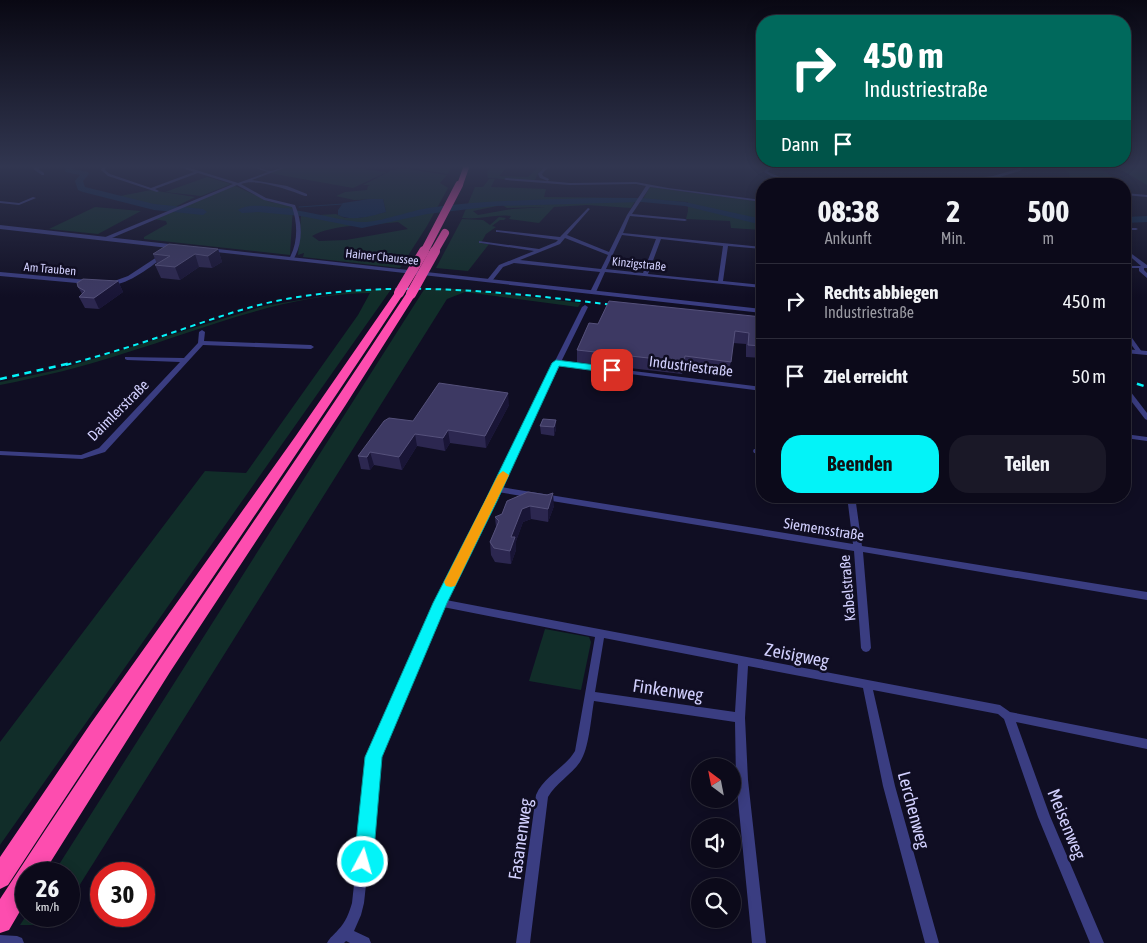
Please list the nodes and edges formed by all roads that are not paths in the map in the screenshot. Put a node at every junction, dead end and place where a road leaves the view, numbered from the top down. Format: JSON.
{"nodes":[{"id":1,"x":174,"y":209,"type":"edge"},
{"id":2,"x":295,"y":209,"type":"edge"},
{"id":3,"x":454,"y":209,"type":"edge"},
{"id":4,"x":588,"y":209,"type":"dead end"},
{"id":5,"x":633,"y":209,"type":"edge"},
{"id":6,"x":629,"y":215,"type":"junction"},
{"id":7,"x":685,"y":220,"type":"dead end"},
{"id":8,"x":0,"y":227,"type":"edge"},
{"id":9,"x":1131,"y":229,"type":"edge"},
{"id":10,"x":1136,"y":229,"type":"dead end"},
{"id":11,"x":498,"y":232,"type":"dead end"},
{"id":12,"x":621,"y":234,"type":"junction"},
{"id":13,"x":564,"y":238,"type":"junction"},
{"id":14,"x":659,"y":238,"type":"junction"},
{"id":15,"x":105,"y":239,"type":"junction"},
{"id":16,"x":481,"y":242,"type":"dead end"},
{"id":17,"x":726,"y":244,"type":"junction"},
{"id":18,"x":177,"y":247,"type":"junction"},
{"id":19,"x":756,"y":247,"type":"edge"},
{"id":20,"x":187,"y":248,"type":"edge"},
{"id":21,"x":201,"y":249,"type":"edge"},
{"id":22,"x":539,"y":250,"type":"junction"},
{"id":23,"x":611,"y":254,"type":"junction"},
{"id":24,"x":1131,"y":255,"type":"edge"},
{"id":25,"x":291,"y":259,"type":"junction"},
{"id":26,"x":513,"y":261,"type":"junction"},
{"id":27,"x":1131,"y":268,"type":"edge"},
{"id":28,"x":1145,"y":268,"type":"edge"},
{"id":29,"x":604,"y":271,"type":"junction"},
{"id":30,"x":0,"y":274,"type":"edge"},
{"id":31,"x":646,"y":275,"type":"junction"},
{"id":32,"x":1147,"y":276,"type":"edge"},
{"id":33,"x":490,"y":280,"type":"junction"},
{"id":34,"x":90,"y":282,"type":"edge"},
{"id":35,"x":99,"y":283,"type":"edge"},
{"id":36,"x":720,"y":283,"type":"junction"},
{"id":37,"x":756,"y":286,"type":"edge"},
{"id":38,"x":593,"y":292,"type":"junction"},
{"id":39,"x":405,"y":293,"type":"junction"},
{"id":40,"x":585,"y":307,"type":"dead end"},
{"id":41,"x":756,"y":310,"type":"edge"},
{"id":42,"x":202,"y":332,"type":"dead end"},
{"id":43,"x":1131,"y":339,"type":"edge"},
{"id":44,"x":201,"y":342,"type":"junction"},
{"id":45,"x":311,"y":347,"type":"dead end"},
{"id":46,"x":1131,"y":352,"type":"edge"},
{"id":47,"x":1144,"y":353,"type":"edge"},
{"id":48,"x":127,"y":358,"type":"dead end"},
{"id":49,"x":185,"y":360,"type":"junction"},
{"id":50,"x":556,"y":363,"type":"junction"},
{"id":51,"x":756,"y":389,"type":"edge"},
{"id":52,"x":1131,"y":397,"type":"edge"},
{"id":53,"x":1147,"y":418,"type":"edge"},
{"id":54,"x":1131,"y":437,"type":"edge"},
{"id":55,"x":1147,"y":439,"type":"edge"},
{"id":56,"x":0,"y":453,"type":"edge"},
{"id":57,"x":497,"y":489,"type":"junction"},
{"id":58,"x":852,"y":503,"type":"edge"},
{"id":59,"x":858,"y":549,"type":"junction"},
{"id":60,"x":1147,"y":596,"type":"edge"},
{"id":61,"x":440,"y":603,"type":"junction"},
{"id":62,"x":600,"y":635,"type":"junction"},
{"id":63,"x":866,"y":648,"type":"dead end"},
{"id":64,"x":743,"y":661,"type":"junction"},
{"id":65,"x":867,"y":684,"type":"junction"},
{"id":66,"x":590,"y":696,"type":"junction"},
{"id":67,"x":1008,"y":716,"type":"junction"},
{"id":68,"x":740,"y":718,"type":"junction"},
{"id":69,"x":1147,"y":744,"type":"edge"},
{"id":70,"x":38,"y":862,"type":"edge"},
{"id":71,"x":0,"y":877,"type":"edge"},
{"id":72,"x":15,"y":897,"type":"edge"},
{"id":73,"x":13,"y":900,"type":"joint"},
{"id":74,"x":0,"y":921,"type":"edge"},
{"id":75,"x":345,"y":933,"type":"junction"},
{"id":76,"x":0,"y":942,"type":"edge"},
{"id":77,"x":16,"y":943,"type":"edge"},
{"id":78,"x":334,"y":943,"type":"edge"},
{"id":79,"x":364,"y":943,"type":"edge"},
{"id":80,"x":523,"y":943,"type":"edge"},
{"id":81,"x":759,"y":943,"type":"edge"},
{"id":82,"x":932,"y":943,"type":"edge"},
{"id":83,"x":1097,"y":943,"type":"edge"}],
"edges":[{"from":1,"to":15,"type":"street"},
{"from":2,"to":25,"type":"street"},
{"from":3,"to":39,"type":"highway","bridge":true},
{"from":4,"to":13,"type":"street"},
{"from":5,"to":6,"type":"street"},
{"from":6,"to":7,"type":"street"},
{"from":6,"to":12,"type":"street"},
{"from":8,"to":15,"type":"street"},
{"from":9,"to":10,"type":"street"},
{"from":11,"to":13,"type":"street"},
{"from":12,"to":14,"type":"street"},
{"from":12,"to":23,"type":"street"},
{"from":13,"to":22,"type":"street"},
{"from":13,"to":23,"type":"street"},
{"from":14,"to":17,"type":"street"},
{"from":14,"to":31,"type":"street"},
{"from":15,"to":18,"type":"street"},
{"from":16,"to":22,"type":"street"},
{"from":17,"to":19,"type":"street"},
{"from":17,"to":36,"type":"street"},
{"from":18,"to":20,"type":"street"},
{"from":18,"to":35,"type":"street"},
{"from":21,"to":25,"type":"street","name":"Hainer Chaussee"},
{"from":22,"to":26,"type":"street"},
{"from":23,"to":29,"type":"street"},
{"from":24,"to":28,"type":"street"},
{"from":25,"to":33,"type":"street","name":"Hainer Chaussee"},
{"from":26,"to":29,"type":"street","name":"Kinzigstraße"},
{"from":26,"to":33,"type":"street"},
{"from":27,"to":28,"type":"street"},
{"from":28,"to":32,"type":"street"},
{"from":29,"to":31,"type":"street","name":"Kinzigstraße"},
{"from":29,"to":38,"type":"street"},
{"from":30,"to":34,"type":"street","name":"Am Trauben"},
{"from":31,"to":36,"type":"street","name":"Kinzigstraße"},
{"from":33,"to":38,"type":"street","name":"Hainer Chaussee"},
{"from":36,"to":37,"type":"street","name":"Kinzigstraße"},
{"from":38,"to":41,"type":"street","name":"Hainer Chaussee"},
{"from":39,"to":70,"type":"highway"},
{"from":39,"to":71,"type":"highway"},
{"from":40,"to":50,"type":"street"},
{"from":42,"to":44,"type":"street"},
{"from":43,"to":47,"type":"street"},
{"from":44,"to":45,"type":"street"},
{"from":44,"to":49,"type":"street","name":"Daimlerstraße"},
{"from":46,"to":47,"type":"street"},
{"from":48,"to":49,"type":"street","name":"Daimlerstraße"},
{"from":49,"to":56,"type":"street","name":"Daimlerstraße"},
{"from":50,"to":51,"type":"street","name":"Industriestraße"},
{"from":50,"to":57,"type":"street"},
{"from":52,"to":53,"type":"street"},
{"from":54,"to":55,"type":"street"},
{"from":57,"to":59,"type":"street","name":"Siemensstraße"},
{"from":57,"to":61,"type":"street"},
{"from":58,"to":59,"type":"street","name":"Kabelstraße"},
{"from":59,"to":60,"type":"street","name":"Siemensstraße"},
{"from":59,"to":63,"type":"street","name":"Kabelstraße"},
{"from":61,"to":62,"type":"street","name":"Zeisigweg"},
{"from":61,"to":75,"type":"street"},
{"from":62,"to":64,"type":"street","name":"Zeisigweg"},
{"from":62,"to":66,"type":"street","name":"Fasanenweg"},
{"from":64,"to":65,"type":"street","name":"Zeisigweg"},
{"from":64,"to":68,"type":"street"},
{"from":65,"to":67,"type":"street","name":"Zeisigweg"},
{"from":65,"to":82,"type":"street","name":"Lerchenweg"},
{"from":66,"to":68,"type":"street","name":"Finkenweg"},
{"from":66,"to":80,"type":"street","name":"Fasanenweg"},
{"from":67,"to":69,"type":"street","name":"Zeisigweg"},
{"from":67,"to":83,"type":"street","name":"Meisenweg"},
{"from":68,"to":81,"type":"street"},
{"from":72,"to":73,"type":"highway"},
{"from":73,"to":74,"type":"highway"},
{"from":75,"to":78,"type":"street"},
{"from":75,"to":79,"type":"street"},
{"from":76,"to":77,"type":"street"}]}
